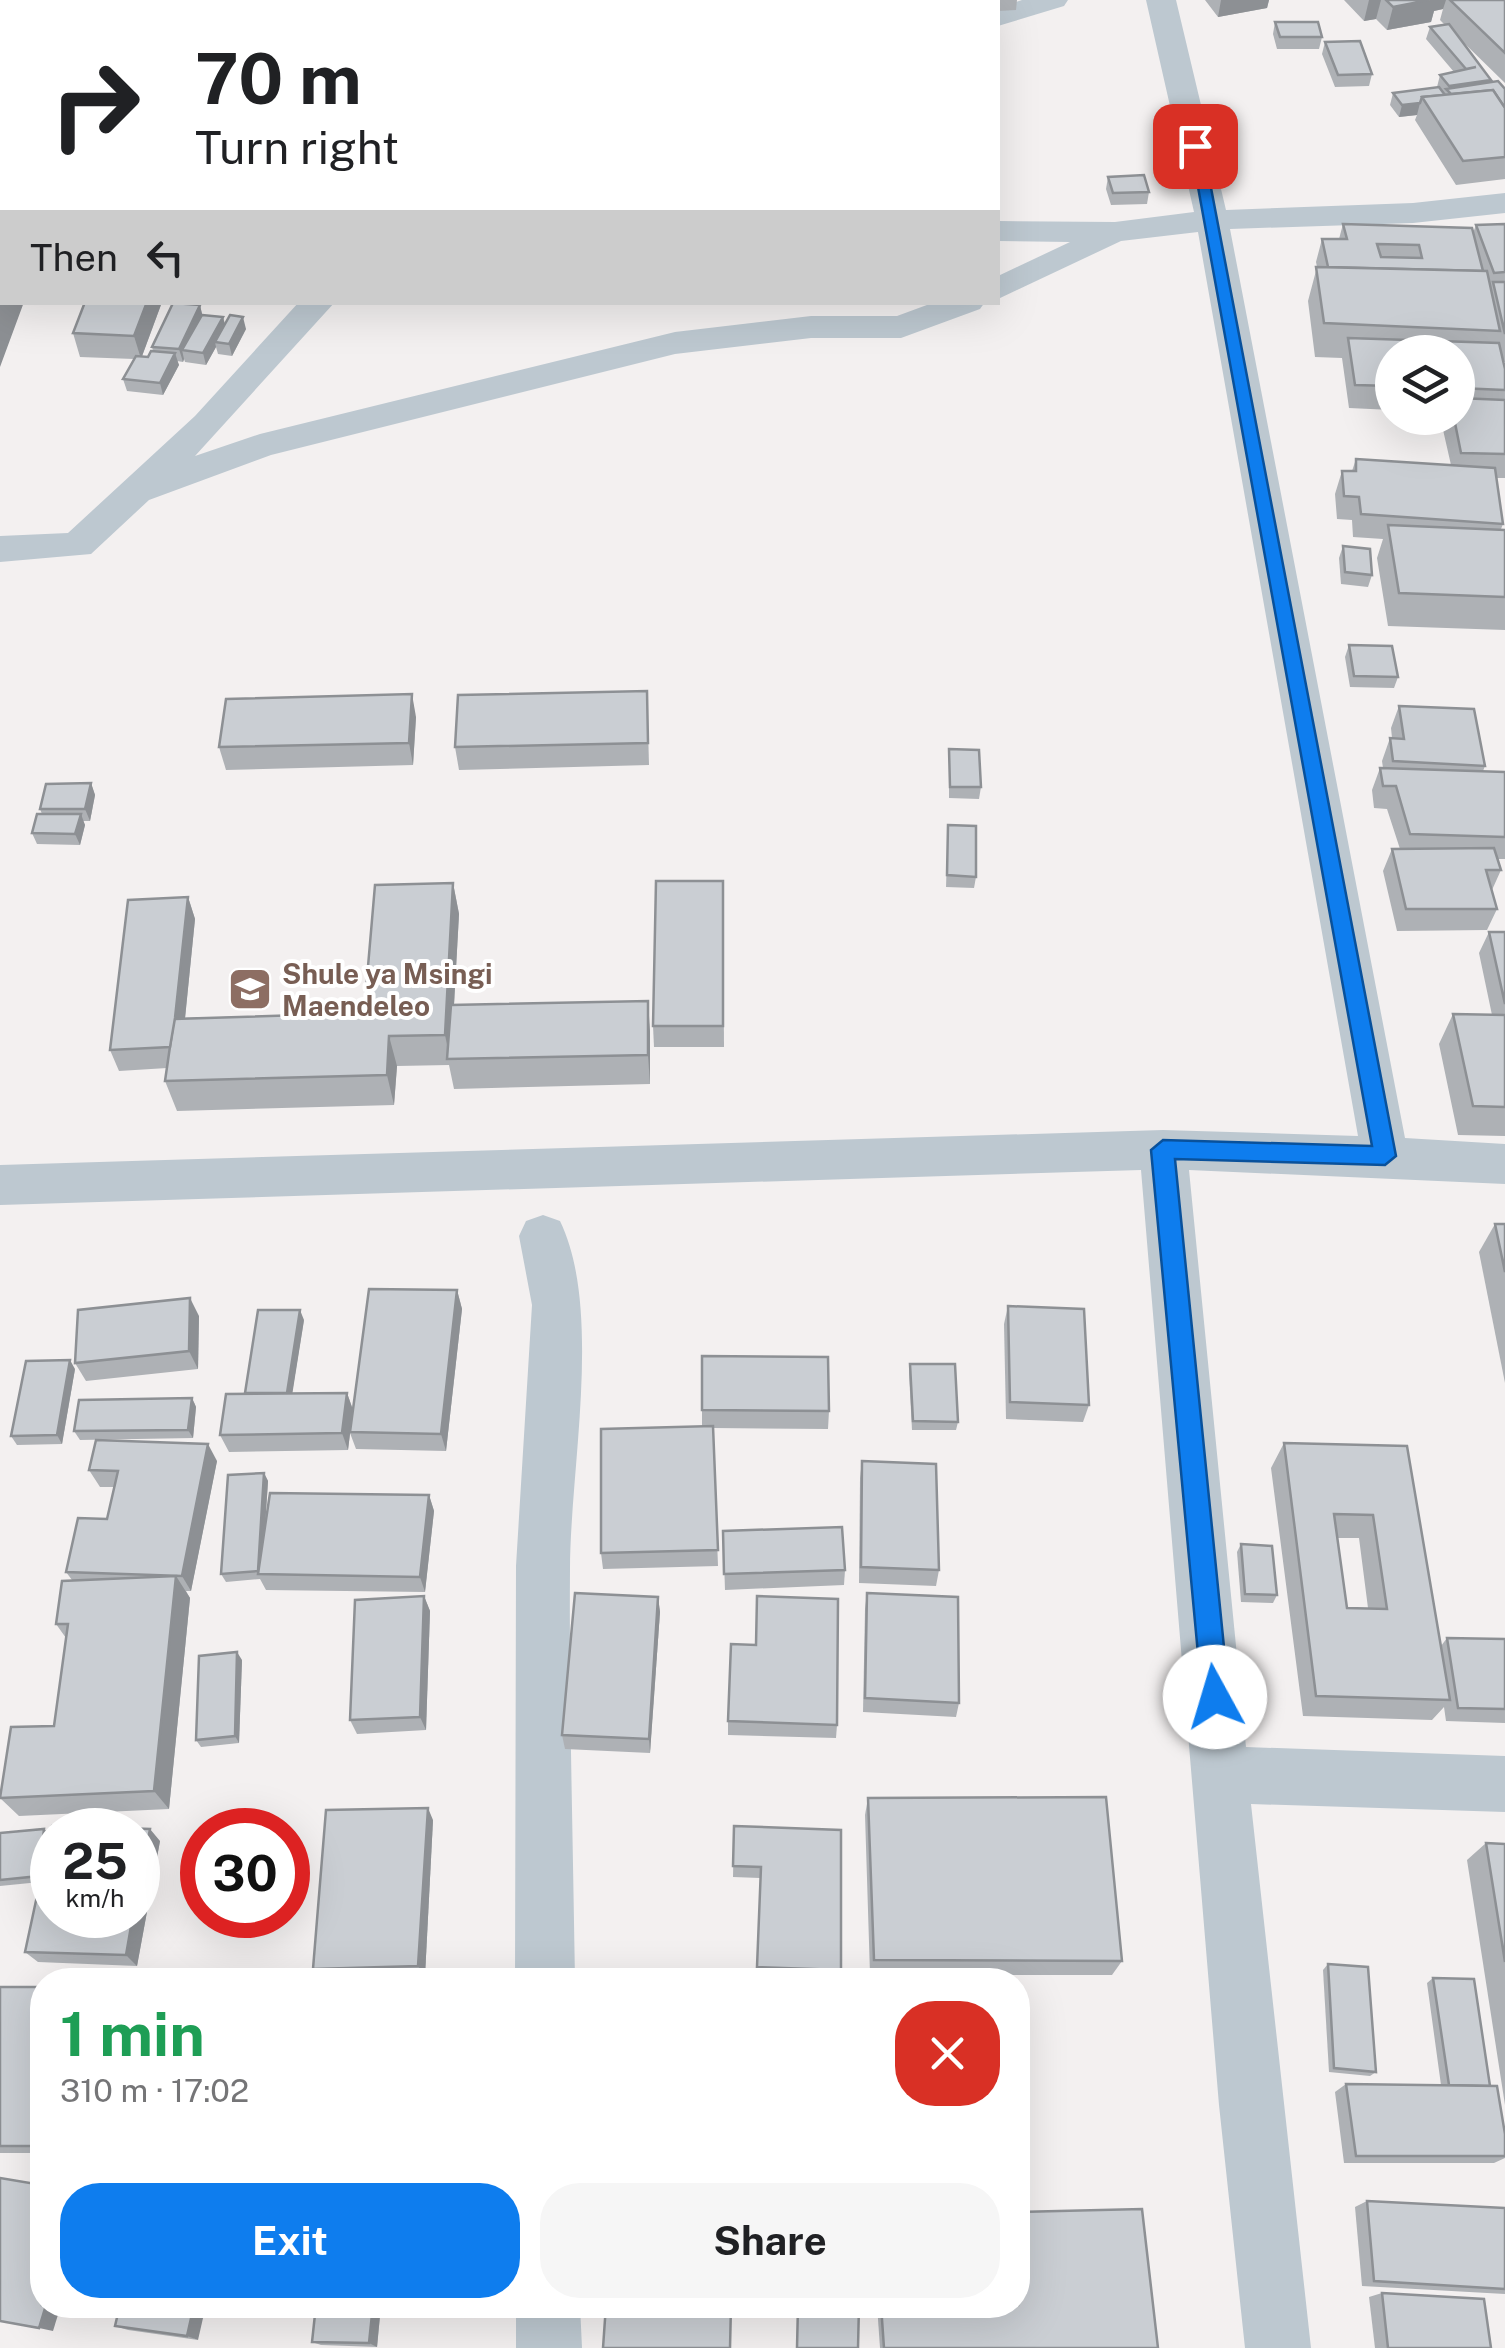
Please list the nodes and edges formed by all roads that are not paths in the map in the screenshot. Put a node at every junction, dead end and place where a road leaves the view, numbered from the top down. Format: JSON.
{"nodes":[{"id":1,"x":1052,"y":0,"type":"edge"},
{"id":2,"x":1161,"y":0,"type":"edge"},
{"id":3,"x":1000,"y":15,"type":"edge"},
{"id":4,"x":1505,"y":203,"type":"edge"},
{"id":5,"x":1212,"y":220,"type":"junction"},
{"id":6,"x":1000,"y":232,"type":"edge"},
{"id":7,"x":1115,"y":232,"type":"junction"},
{"id":8,"x":1000,"y":288,"type":"edge"},
{"id":9,"x":315,"y":305,"type":"edge"},
{"id":10,"x":960,"y":305,"type":"edge"},
{"id":11,"x":136,"y":490,"type":"junction"},
{"id":12,"x":0,"y":549,"type":"edge"},
{"id":13,"x":1163,"y":1150,"type":"junction"},
{"id":14,"x":1385,"y":1156,"type":"junction"},
{"id":15,"x":1505,"y":1164,"type":"edge"},
{"id":16,"x":0,"y":1185,"type":"edge"},
{"id":17,"x":543,"y":1236,"type":"dead end"},
{"id":18,"x":1223,"y":1774,"type":"junction"},
{"id":19,"x":1505,"y":1784,"type":"edge"},
{"id":20,"x":545,"y":1968,"type":"edge"},
{"id":21,"x":548,"y":2318,"type":"edge"},
{"id":22,"x":549,"y":2348,"type":"edge"},
{"id":23,"x":1278,"y":2348,"type":"edge"}],
"edges":[{"from":1,"to":3,"type":"street"},
{"from":2,"to":5,"type":"street"},
{"from":4,"to":5,"type":"street"},
{"from":5,"to":7,"type":"street"},
{"from":5,"to":14,"type":"street"},
{"from":6,"to":7,"type":"street"},
{"from":7,"to":8,"type":"street"},
{"from":9,"to":11,"type":"street"},
{"from":10,"to":11,"type":"street"},
{"from":11,"to":12,"type":"street"},
{"from":13,"to":14,"type":"street"},
{"from":13,"to":16,"type":"street"},
{"from":13,"to":18,"type":"street"},
{"from":14,"to":15,"type":"street"},
{"from":17,"to":20,"type":"street"},
{"from":18,"to":19,"type":"street"},
{"from":18,"to":23,"type":"street"},
{"from":21,"to":22,"type":"street"}]}
